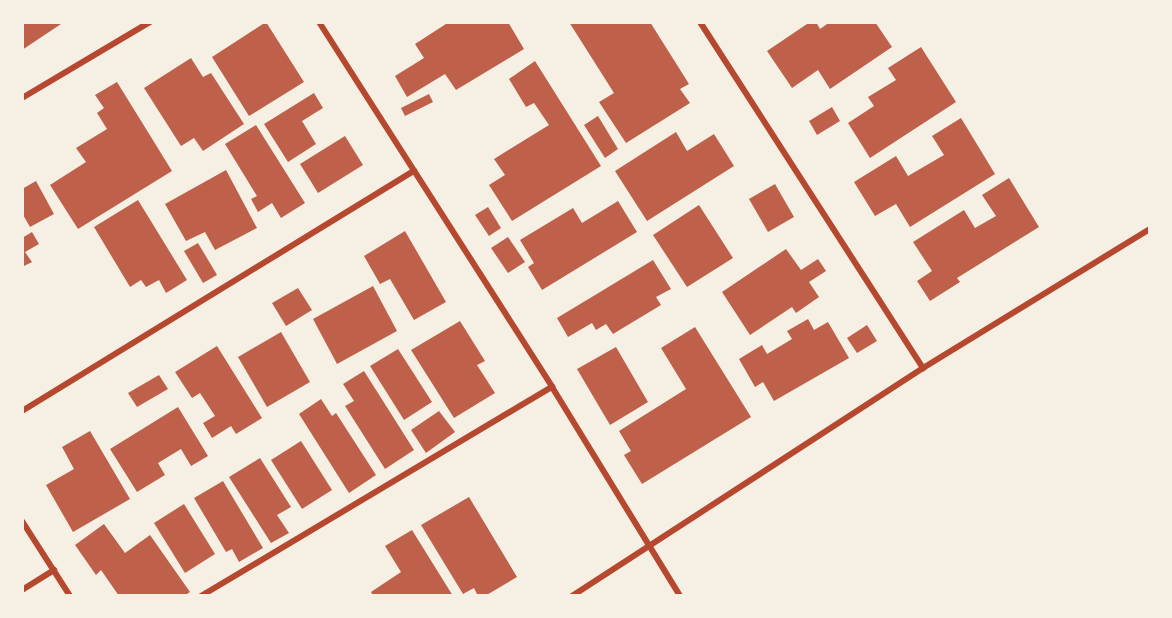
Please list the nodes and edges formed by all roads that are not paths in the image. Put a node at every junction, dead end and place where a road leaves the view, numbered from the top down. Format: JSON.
{"nodes":[{"id":1,"x":150,"y":22,"type":"edge"},
{"id":2,"x":319,"y":22,"type":"edge"},
{"id":3,"x":700,"y":22,"type":"edge"},
{"id":4,"x":22,"y":98,"type":"edge"},
{"id":5,"x":414,"y":171,"type":"junction"},
{"id":6,"x":1149,"y":229,"type":"edge"},
{"id":7,"x":923,"y":368,"type":"junction"},
{"id":8,"x":552,"y":387,"type":"junction"},
{"id":9,"x":22,"y":411,"type":"edge"},
{"id":10,"x":22,"y":521,"type":"edge"},
{"id":11,"x":648,"y":546,"type":"junction"},
{"id":12,"x":54,"y":570,"type":"junction"},
{"id":13,"x":22,"y":590,"type":"edge"},
{"id":14,"x":70,"y":596,"type":"edge"},
{"id":15,"x":201,"y":596,"type":"edge"},
{"id":16,"x":572,"y":596,"type":"edge"},
{"id":17,"x":680,"y":596,"type":"edge"}],
"edges":[{"from":1,"to":4,"type":"street"},
{"from":2,"to":5,"type":"street"},
{"from":3,"to":7,"type":"street"},
{"from":5,"to":8,"type":"street"},
{"from":5,"to":9,"type":"street"},
{"from":6,"to":7,"type":"street"},
{"from":7,"to":11,"type":"street"},
{"from":8,"to":11,"type":"street"},
{"from":8,"to":15,"type":"street"},
{"from":10,"to":12,"type":"street"},
{"from":11,"to":16,"type":"street"},
{"from":11,"to":17,"type":"street"},
{"from":12,"to":13,"type":"street"},
{"from":12,"to":14,"type":"street"}]}
